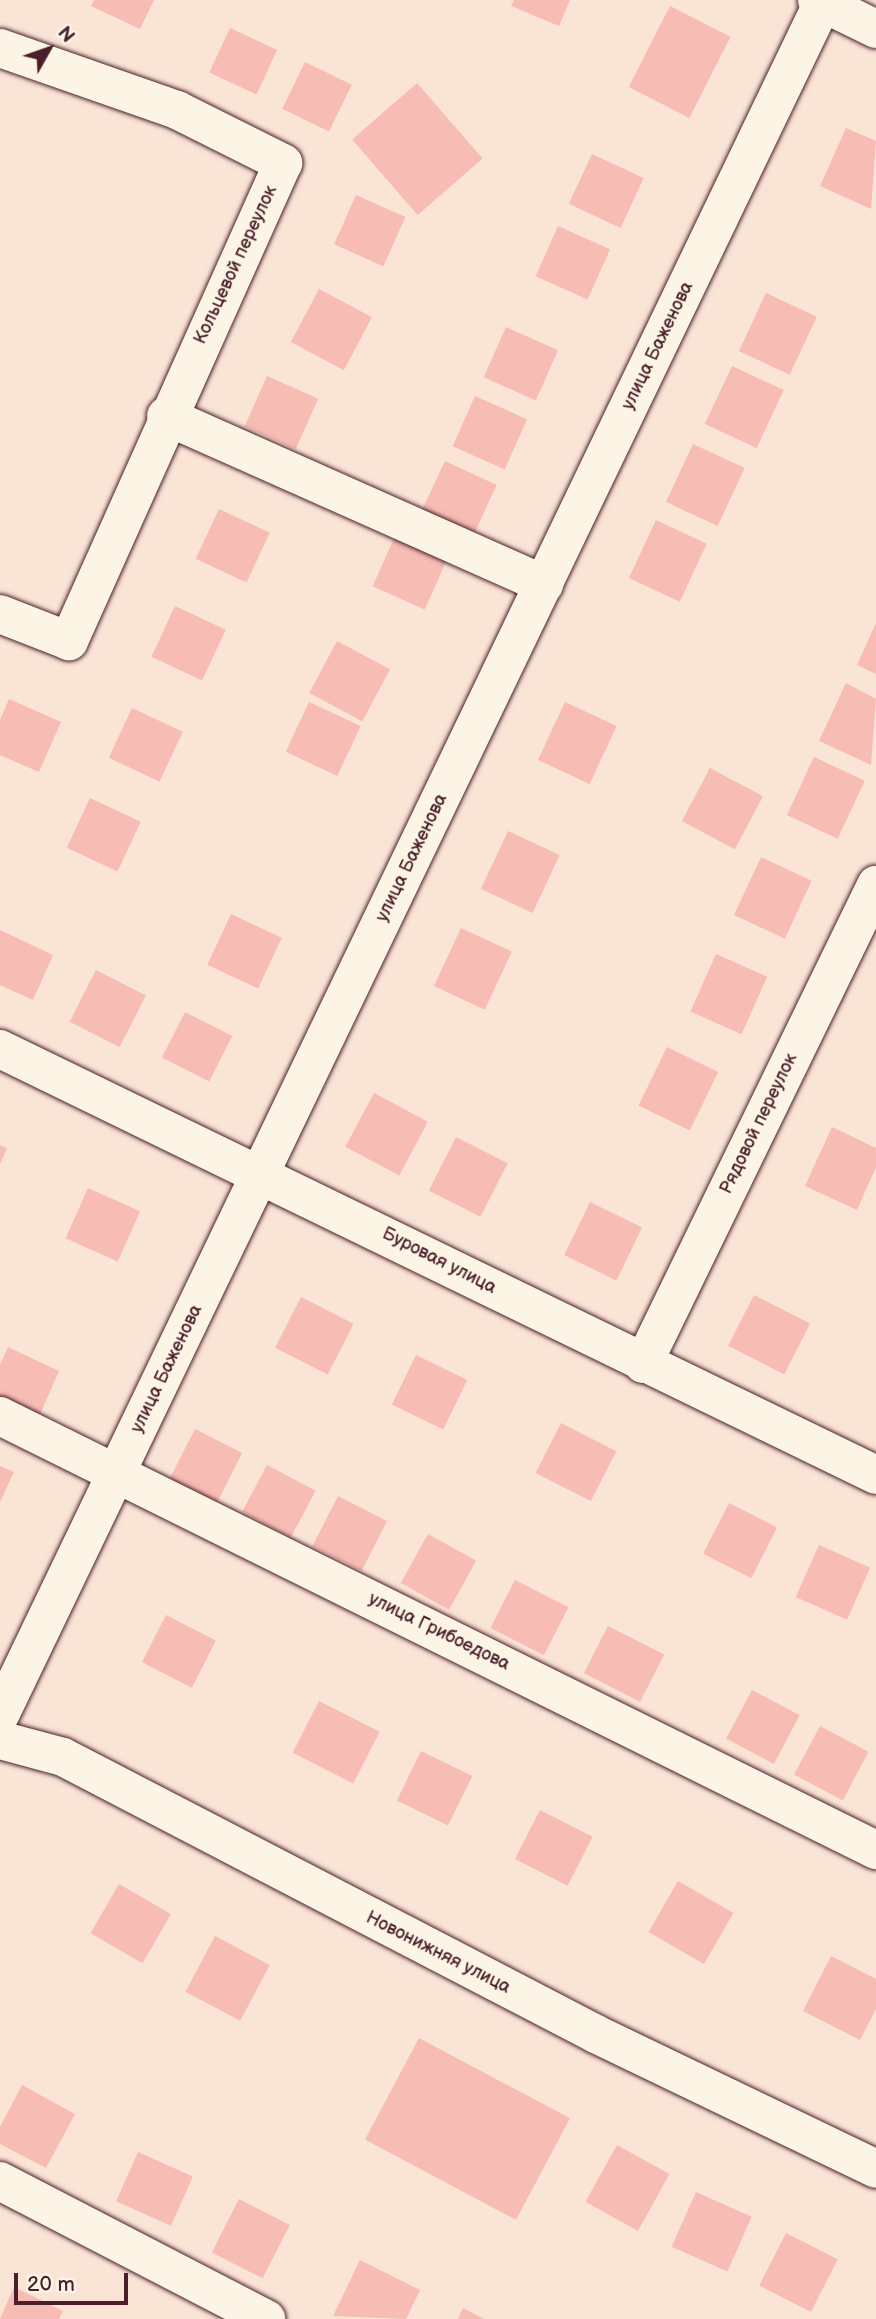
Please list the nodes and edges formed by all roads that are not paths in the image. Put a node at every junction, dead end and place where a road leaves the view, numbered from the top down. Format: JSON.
{"nodes":[{"id":1,"x":821,"y":1,"type":"edge"},
{"id":2,"x":876,"y":29,"type":"edge"},
{"id":3,"x":0,"y":48,"type":"edge"},
{"id":4,"x":166,"y":416,"type":"junction"},
{"id":5,"x":544,"y":584,"type":"junction"},
{"id":6,"x":0,"y":614,"type":"edge"},
{"id":7,"x":876,"y":885,"type":"edge"},
{"id":8,"x":0,"y":1049,"type":"edge"},
{"id":9,"x":261,"y":1171,"type":"junction"},
{"id":10,"x":643,"y":1364,"type":"junction"},
{"id":11,"x":0,"y":1416,"type":"edge"},
{"id":12,"x":117,"y":1472,"type":"junction"},
{"id":13,"x":876,"y":1475,"type":"edge"},
{"id":14,"x":0,"y":1715,"type":"edge"},
{"id":15,"x":0,"y":1740,"type":"edge"},
{"id":16,"x":876,"y":1850,"type":"edge"},
{"id":17,"x":876,"y":2169,"type":"edge"},
{"id":18,"x":0,"y":2181,"type":"edge"},
{"id":19,"x":266,"y":2319,"type":"edge"}],
"edges":[{"from":1,"to":2,"type":"street"},
{"from":1,"to":5,"type":"street","name":"улица Баженова"},
{"from":3,"to":4,"type":"street","name":"Кольцевой переулок"},
{"from":4,"to":5,"type":"street"},
{"from":4,"to":6,"type":"street","name":"Кольцевой переулок"},
{"from":5,"to":9,"type":"street","name":"улица Баженова"},
{"from":7,"to":10,"type":"street","name":"Рядовой переулок"},
{"from":8,"to":9,"type":"street","name":"Буровая улица"},
{"from":9,"to":10,"type":"street","name":"Буровая улица"},
{"from":9,"to":12,"type":"street","name":"улица Баженова"},
{"from":10,"to":13,"type":"street","name":"Буровая улица"},
{"from":11,"to":12,"type":"street","name":"улица Грибоедова"},
{"from":12,"to":14,"type":"street","name":"улица Баженова"},
{"from":12,"to":16,"type":"street","name":"улица Грибоедова"},
{"from":15,"to":17,"type":"street","name":"Новонижняя улица"},
{"from":18,"to":19,"type":"street"}]}
